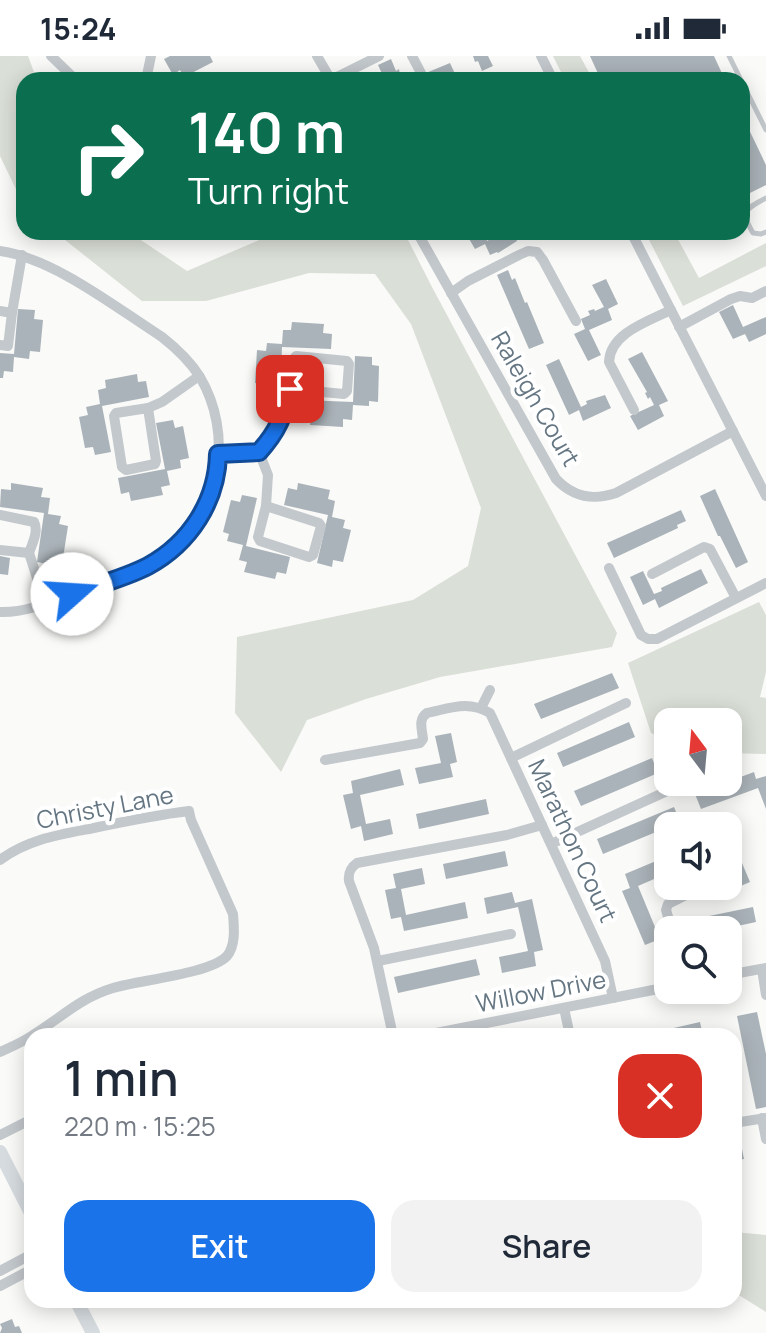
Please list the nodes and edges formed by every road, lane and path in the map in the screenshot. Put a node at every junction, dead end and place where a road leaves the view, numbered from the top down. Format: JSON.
{"nodes":[{"id":1,"x":51,"y":56,"type":"edge"},
{"id":2,"x":379,"y":56,"type":"edge"},
{"id":3,"x":68,"y":72,"type":"edge"},
{"id":4,"x":347,"y":72,"type":"edge"},
{"id":5,"x":750,"y":99,"type":"edge"},
{"id":6,"x":766,"y":130,"type":"edge"},
{"id":7,"x":421,"y":240,"type":"edge"},
{"id":8,"x":635,"y":240,"type":"edge"},
{"id":9,"x":0,"y":251,"type":"edge"},
{"id":10,"x":22,"y":255,"type":"junction"},
{"id":11,"x":766,"y":291,"type":"edge"},
{"id":12,"x":451,"y":293,"type":"junction"},
{"id":13,"x":671,"y":310,"type":"junction"},
{"id":14,"x":6,"y":312,"type":"edge"},
{"id":15,"x":576,"y":321,"type":"dead end"},
{"id":16,"x":679,"y":327,"type":"junction"},
{"id":17,"x":0,"y":345,"type":"edge"},
{"id":18,"x":199,"y":376,"type":"junction"},
{"id":19,"x":290,"y":389,"type":"junction"},
{"id":20,"x":148,"y":408,"type":"junction"},
{"id":21,"x":634,"y":410,"type":"dead end"},
{"id":22,"x":733,"y":431,"type":"junction"},
{"id":23,"x":259,"y":452,"type":"junction"},
{"id":24,"x":218,"y":454,"type":"junction"},
{"id":25,"x":766,"y":496,"type":"edge"},
{"id":26,"x":266,"y":506,"type":"junction"},
{"id":27,"x":0,"y":515,"type":"edge"},
{"id":28,"x":0,"y":550,"type":"edge"},
{"id":29,"x":29,"y":553,"type":"junction"},
{"id":30,"x":609,"y":568,"type":"dead end"},
{"id":31,"x":652,"y":574,"type":"dead end"},
{"id":32,"x":766,"y":583,"type":"edge"},
{"id":33,"x":736,"y":598,"type":"junction"},
{"id":34,"x":45,"y":603,"type":"junction"},
{"id":35,"x":0,"y":612,"type":"edge"},
{"id":36,"x":490,"y":690,"type":"dead end"},
{"id":37,"x":626,"y":703,"type":"dead end"},
{"id":38,"x":481,"y":708,"type":"junction"},
{"id":39,"x":511,"y":758,"type":"junction"},
{"id":40,"x":325,"y":760,"type":"dead end"},
{"id":41,"x":656,"y":796,"type":"edge"},
{"id":42,"x":542,"y":825,"type":"junction"},
{"id":43,"x":551,"y":844,"type":"junction"},
{"id":44,"x":0,"y":860,"type":"edge"},
{"id":45,"x":676,"y":900,"type":"edge"},
{"id":46,"x":668,"y":916,"type":"edge"},
{"id":47,"x":511,"y":934,"type":"dead end"},
{"id":48,"x":378,"y":961,"type":"junction"},
{"id":49,"x":764,"y":969,"type":"edge"},
{"id":50,"x":742,"y":973,"type":"edge"},
{"id":51,"x":654,"y":990,"type":"edge"},
{"id":52,"x":766,"y":995,"type":"edge"},
{"id":53,"x":613,"y":998,"type":"junction"},
{"id":54,"x":564,"y":1008,"type":"junction"},
{"id":55,"x":43,"y":1028,"type":"edge"},
{"id":56,"x":391,"y":1028,"type":"edge"},
{"id":57,"x":462,"y":1028,"type":"edge"},
{"id":58,"x":568,"y":1028,"type":"edge"},
{"id":59,"x":24,"y":1040,"type":"edge"},
{"id":60,"x":0,"y":1052,"type":"edge"},
{"id":61,"x":764,"y":1118,"type":"edge"},
{"id":62,"x":742,"y":1122,"type":"edge"},
{"id":63,"x":24,"y":1123,"type":"edge"},
{"id":64,"x":0,"y":1135,"type":"edge"},
{"id":65,"x":766,"y":1139,"type":"edge"},
{"id":66,"x":0,"y":1152,"type":"edge"},
{"id":67,"x":24,"y":1199,"type":"edge"},
{"id":68,"x":24,"y":1258,"type":"edge"},
{"id":69,"x":0,"y":1271,"type":"edge"},
{"id":70,"x":24,"y":1273,"type":"edge"},
{"id":71,"x":0,"y":1286,"type":"edge"},
{"id":72,"x":80,"y":1308,"type":"edge"},
{"id":73,"x":93,"y":1333,"type":"edge"}],
"edges":[{"from":1,"to":3,"type":"street"},
{"from":2,"to":4,"type":"street"},
{"from":5,"to":6,"type":"lane"},
{"from":7,"to":12,"type":"street","name":"Raleigh Court"},
{"from":8,"to":13,"type":"street"},
{"from":9,"to":10,"type":"street"},
{"from":10,"to":14,"type":"street"},
{"from":10,"to":18,"type":"street"},
{"from":11,"to":16,"type":"street"},
{"from":12,"to":15,"type":"street"},
{"from":12,"to":22,"type":"street","name":"Raleigh Court"},
{"from":13,"to":16,"type":"street"},
{"from":13,"to":21,"type":"street"},
{"from":14,"to":17,"type":"street"},
{"from":16,"to":22,"type":"street"},
{"from":18,"to":20,"type":"street"},
{"from":18,"to":24,"type":"street"},
{"from":19,"to":19,"type":"street"},
{"from":19,"to":23,"type":"street"},
{"from":20,"to":20,"type":"street"},
{"from":22,"to":25,"type":"street"},
{"from":23,"to":24,"type":"street"},
{"from":23,"to":26,"type":"street"},
{"from":24,"to":34,"type":"street"},
{"from":26,"to":26,"type":"street"},
{"from":27,"to":29,"type":"street"},
{"from":28,"to":29,"type":"street"},
{"from":29,"to":34,"type":"street"},
{"from":30,"to":33,"type":"street"},
{"from":31,"to":33,"type":"street"},
{"from":32,"to":33,"type":"street"},
{"from":34,"to":35,"type":"street"},
{"from":36,"to":38,"type":"street"},
{"from":37,"to":39,"type":"street"},
{"from":38,"to":39,"type":"street","name":"Marathon Court"},
{"from":38,"to":40,"type":"street"},
{"from":39,"to":42,"type":"street","name":"Marathon Court"},
{"from":41,"to":43,"type":"street"},
{"from":42,"to":43,"type":"street","name":"Marathon Court"},
{"from":42,"to":48,"type":"street"},
{"from":43,"to":53,"type":"street","name":"Marathon Court"},
{"from":44,"to":55,"type":"street","name":"Christy Lane"},
{"from":45,"to":46,"type":"street"},
{"from":47,"to":48,"type":"street"},
{"from":48,"to":56,"type":"street"},
{"from":49,"to":50,"type":"street"},
{"from":49,"to":52,"type":"street"},
{"from":51,"to":53,"type":"street","name":"Willow Drive"},
{"from":53,"to":54,"type":"street","name":"Willow Drive"},
{"from":54,"to":57,"type":"street","name":"Willow Drive"},
{"from":54,"to":58,"type":"street"},
{"from":59,"to":60,"type":"street","name":"Christy Lane"},
{"from":61,"to":62,"type":"street"},
{"from":61,"to":65,"type":"street"},
{"from":63,"to":64,"type":"street"},
{"from":66,"to":67,"type":"street"},
{"from":68,"to":69,"type":"street"},
{"from":70,"to":71,"type":"street"},
{"from":72,"to":73,"type":"street"}]}
